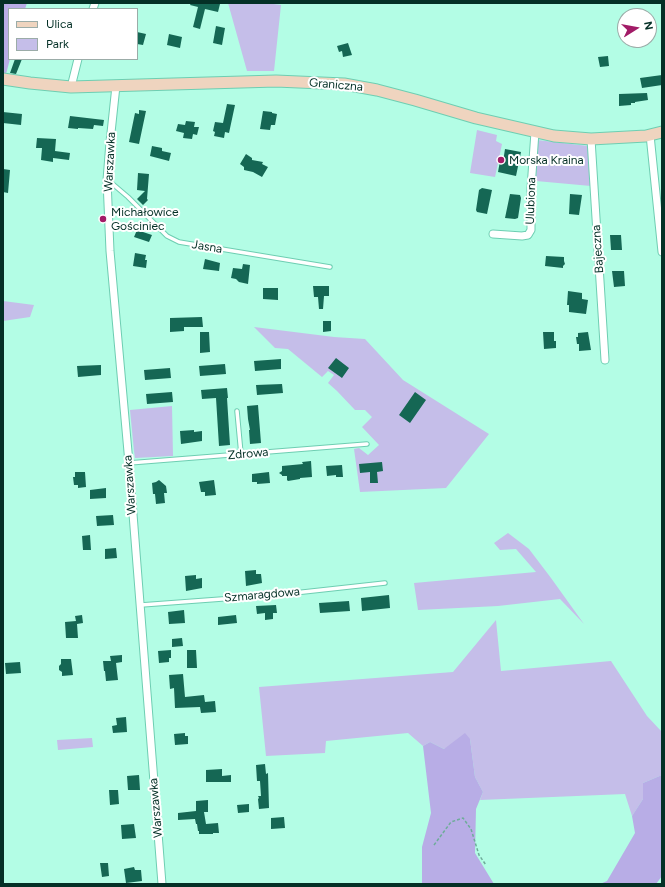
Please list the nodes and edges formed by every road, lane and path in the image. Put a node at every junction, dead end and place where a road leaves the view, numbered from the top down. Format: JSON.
{"nodes":[{"id":1,"x":78,"y":60,"type":"edge"},
{"id":2,"x":3,"y":79,"type":"edge"},
{"id":3,"x":116,"y":86,"type":"junction"},
{"id":4,"x":71,"y":87,"type":"junction"},
{"id":5,"x":535,"y":132,"type":"junction"},
{"id":6,"x":662,"y":132,"type":"edge"},
{"id":7,"x":650,"y":135,"type":"junction"},
{"id":8,"x":591,"y":139,"type":"junction"},
{"id":9,"x":107,"y":180,"type":"junction"},
{"id":10,"x":493,"y":234,"type":"dead end"},
{"id":11,"x":662,"y":252,"type":"edge"},
{"id":12,"x":330,"y":267,"type":"dead end"},
{"id":13,"x":605,"y":360,"type":"dead end"},
{"id":14,"x":237,"y":411,"type":"dead end"},
{"id":15,"x":367,"y":444,"type":"dead end"},
{"id":16,"x":240,"y":454,"type":"junction"},
{"id":17,"x":129,"y":463,"type":"junction"},
{"id":18,"x":385,"y":583,"type":"dead end"},
{"id":19,"x":139,"y":605,"type":"junction"},
{"id":20,"x":434,"y":845,"type":"dead end"},
{"id":21,"x":486,"y":865,"type":"dead end"},
{"id":22,"x":162,"y":884,"type":"edge"}],
"edges":[{"from":1,"to":4,"type":"street"},
{"from":2,"to":4,"type":"street","name":"Graniczna"},
{"from":3,"to":4,"type":"street","name":"Graniczna"},
{"from":3,"to":5,"type":"street","name":"Graniczna"},
{"from":3,"to":9,"type":"street","name":"Warszawka"},
{"from":5,"to":8,"type":"street","name":"Graniczna"},
{"from":5,"to":10,"type":"street","name":"Ulubiona"},
{"from":6,"to":7,"type":"street","name":"Graniczna"},
{"from":7,"to":8,"type":"street","name":"Graniczna"},
{"from":7,"to":11,"type":"street"},
{"from":8,"to":13,"type":"street","name":"Bajeczna"},
{"from":9,"to":12,"type":"lane","name":"Jasna"},
{"from":9,"to":17,"type":"street","name":"Warszawka"},
{"from":14,"to":16,"type":"lane"},
{"from":15,"to":16,"type":"lane","name":"Zdrowa"},
{"from":16,"to":17,"type":"lane","name":"Zdrowa"},
{"from":17,"to":19,"type":"street","name":"Warszawka"},
{"from":18,"to":19,"type":"lane","name":"Szmaragdowa"},
{"from":19,"to":22,"type":"street","name":"Warszawka"},
{"from":20,"to":21,"type":"path"}]}
